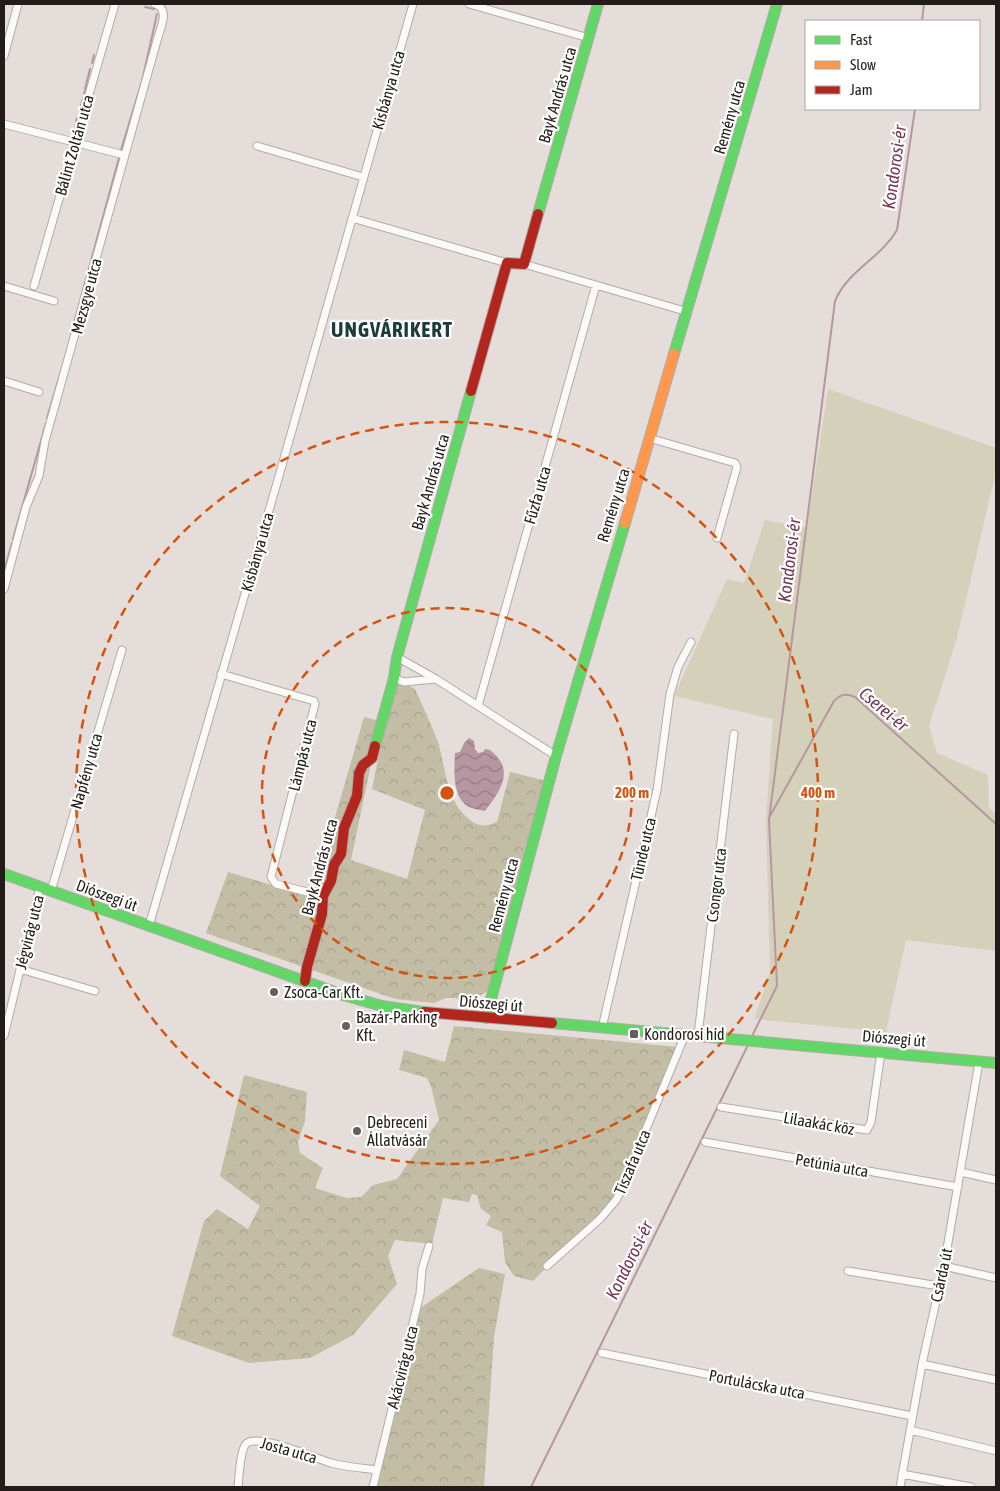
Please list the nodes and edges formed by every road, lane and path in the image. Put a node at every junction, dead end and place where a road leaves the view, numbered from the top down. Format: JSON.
{"nodes":[{"id":1,"x":18,"y":4,"type":"edge"},
{"id":2,"x":115,"y":4,"type":"edge"},
{"id":3,"x":157,"y":4,"type":"edge"},
{"id":4,"x":413,"y":4,"type":"edge"},
{"id":5,"x":469,"y":4,"type":"edge"},
{"id":6,"x":598,"y":4,"type":"edge"},
{"id":7,"x":777,"y":4,"type":"edge"},
{"id":8,"x":589,"y":38,"type":"junction"},
{"id":9,"x":4,"y":56,"type":"edge"},
{"id":10,"x":4,"y":124,"type":"edge"},
{"id":11,"x":75,"y":142,"type":"junction"},
{"id":12,"x":257,"y":146,"type":"dead end"},
{"id":13,"x":124,"y":155,"type":"junction"},
{"id":14,"x":363,"y":177,"type":"junction"},
{"id":15,"x":352,"y":218,"type":"junction"},
{"id":16,"x":507,"y":263,"type":"junction"},
{"id":17,"x":524,"y":264,"type":"junction"},
{"id":18,"x":596,"y":285,"type":"junction"},
{"id":19,"x":4,"y":286,"type":"edge"},
{"id":20,"x":34,"y":286,"type":"dead end"},
{"id":21,"x":54,"y":300,"type":"dead end"},
{"id":22,"x":688,"y":312,"type":"junction"},
{"id":23,"x":4,"y":384,"type":"edge"},
{"id":24,"x":39,"y":392,"type":"dead end"},
{"id":25,"x":649,"y":438,"type":"junction"},
{"id":26,"x":717,"y":538,"type":"dead end"},
{"id":27,"x":4,"y":589,"type":"edge"},
{"id":28,"x":691,"y":642,"type":"dead end"},
{"id":29,"x":122,"y":650,"type":"dead end"},
{"id":30,"x":397,"y":657,"type":"junction"},
{"id":31,"x":221,"y":674,"type":"junction"},
{"id":32,"x":394,"y":678,"type":"junction"},
{"id":33,"x":436,"y":679,"type":"junction"},
{"id":34,"x":478,"y":706,"type":"junction"},
{"id":35,"x":734,"y":734,"type":"dead end"},
{"id":36,"x":556,"y":756,"type":"junction"},
{"id":37,"x":4,"y":874,"type":"edge"},
{"id":38,"x":40,"y":887,"type":"junction"},
{"id":39,"x":51,"y":891,"type":"junction"},
{"id":40,"x":323,"y":896,"type":"junction"},
{"id":41,"x":149,"y":926,"type":"junction"},
{"id":42,"x":20,"y":969,"type":"junction"},
{"id":43,"x":305,"y":981,"type":"junction"},
{"id":44,"x":95,"y":990,"type":"dead end"},
{"id":45,"x":486,"y":1018,"type":"junction"},
{"id":46,"x":602,"y":1028,"type":"junction"},
{"id":47,"x":685,"y":1035,"type":"junction"},
{"id":48,"x":698,"y":1035,"type":"junction"},
{"id":49,"x":4,"y":1036,"type":"edge"},
{"id":50,"x":881,"y":1052,"type":"junction"},
{"id":51,"x":979,"y":1062,"type":"junction"},
{"id":52,"x":996,"y":1063,"type":"edge"},
{"id":53,"x":721,"y":1107,"type":"dead end"},
{"id":54,"x":705,"y":1142,"type":"dead end"},
{"id":55,"x":961,"y":1172,"type":"junction"},
{"id":56,"x":996,"y":1180,"type":"edge"},
{"id":57,"x":958,"y":1187,"type":"junction"},
{"id":58,"x":429,"y":1246,"type":"dead end"},
{"id":59,"x":546,"y":1266,"type":"dead end"},
{"id":60,"x":944,"y":1266,"type":"junction"},
{"id":61,"x":848,"y":1271,"type":"dead end"},
{"id":62,"x":996,"y":1278,"type":"edge"},
{"id":63,"x":939,"y":1286,"type":"junction"},
{"id":64,"x":602,"y":1353,"type":"dead end"},
{"id":65,"x":922,"y":1364,"type":"junction"},
{"id":66,"x":996,"y":1380,"type":"edge"},
{"id":67,"x":912,"y":1416,"type":"junction"},
{"id":68,"x":910,"y":1430,"type":"junction"},
{"id":69,"x":996,"y":1451,"type":"edge"},
{"id":70,"x":377,"y":1470,"type":"junction"},
{"id":71,"x":902,"y":1474,"type":"junction"},
{"id":72,"x":238,"y":1487,"type":"edge"},
{"id":73,"x":373,"y":1487,"type":"edge"},
{"id":74,"x":900,"y":1487,"type":"edge"},
{"id":75,"x":971,"y":1487,"type":"edge"}],
"edges":[{"from":1,"to":9,"type":"street"},
{"from":2,"to":11,"type":"street","name":"Bálint Zoltán utca"},
{"from":3,"to":13,"type":"street","name":"Mezsgye utca"},
{"from":4,"to":14,"type":"street","name":"Kisbánya utca"},
{"from":5,"to":8,"type":"street"},
{"from":6,"to":8,"type":"street","name":"Bayk András utca"},
{"from":7,"to":22,"type":"street","name":"Remény utca"},
{"from":8,"to":17,"type":"street","name":"Bayk András utca"},
{"from":10,"to":11,"type":"street"},
{"from":11,"to":13,"type":"street"},
{"from":11,"to":20,"type":"street","name":"Bálint Zoltán utca"},
{"from":12,"to":14,"type":"street"},
{"from":13,"to":27,"type":"street","name":"Mezsgye utca"},
{"from":14,"to":15,"type":"street","name":"Kisbánya utca"},
{"from":15,"to":16,"type":"street"},
{"from":15,"to":31,"type":"street","name":"Kisbánya utca"},
{"from":16,"to":17,"type":"street"},
{"from":16,"to":30,"type":"street","name":"Bayk András utca"},
{"from":17,"to":18,"type":"street"},
{"from":18,"to":22,"type":"street"},
{"from":18,"to":34,"type":"street","name":"Fűzfa utca"},
{"from":19,"to":21,"type":"street"},
{"from":22,"to":25,"type":"street","name":"Remény utca"},
{"from":23,"to":24,"type":"street"},
{"from":25,"to":26,"type":"street"},
{"from":25,"to":36,"type":"street","name":"Remény utca"},
{"from":28,"to":46,"type":"street","name":"Tünde utca"},
{"from":29,"to":39,"type":"street","name":"Napfény utca"},
{"from":30,"to":32,"type":"street","name":"Bayk András utca"},
{"from":30,"to":33,"type":"street"},
{"from":31,"to":40,"type":"street","name":"Lámpás utca"},
{"from":31,"to":41,"type":"street","name":"Kisbánya utca"},
{"from":32,"to":33,"type":"street"},
{"from":32,"to":40,"type":"street","name":"Bayk András utca"},
{"from":33,"to":34,"type":"street"},
{"from":34,"to":36,"type":"street"},
{"from":35,"to":48,"type":"street","name":"Csongor utca"},
{"from":36,"to":45,"type":"street","name":"Remény utca"},
{"from":37,"to":38,"type":"street","name":"Diószegi út"},
{"from":38,"to":39,"type":"street","name":"Diószegi út"},
{"from":38,"to":42,"type":"street","name":"Jégvirág utca"},
{"from":39,"to":41,"type":"street","name":"Diószegi út"},
{"from":40,"to":43,"type":"street","name":"Bayk András utca"},
{"from":41,"to":43,"type":"street","name":"Diószegi út"},
{"from":42,"to":44,"type":"street"},
{"from":42,"to":49,"type":"street","name":"Jégvirág utca"},
{"from":43,"to":45,"type":"street","name":"Diószegi út"},
{"from":45,"to":46,"type":"street","name":"Diószegi út"},
{"from":46,"to":47,"type":"street","name":"Diószegi út"},
{"from":47,"to":48,"type":"street","name":"Diószegi út"},
{"from":47,"to":59,"type":"street","name":"Tiszafa utca"},
{"from":48,"to":50,"type":"street","name":"Diószegi út"},
{"from":50,"to":51,"type":"street","name":"Diószegi út"},
{"from":50,"to":53,"type":"street","name":"Lilaakác köz"},
{"from":51,"to":52,"type":"street","name":"Diószegi út"},
{"from":51,"to":55,"type":"street","name":"Csárda út"},
{"from":54,"to":57,"type":"street","name":"Petúnia utca"},
{"from":55,"to":56,"type":"street"},
{"from":55,"to":57,"type":"street","name":"Csárda út"},
{"from":57,"to":60,"type":"street","name":"Csárda út"},
{"from":58,"to":70,"type":"street","name":"Akácvirág utca"},
{"from":60,"to":62,"type":"street"},
{"from":60,"to":63,"type":"street","name":"Csárda út"},
{"from":61,"to":63,"type":"street"},
{"from":63,"to":65,"type":"street","name":"Csárda út"},
{"from":64,"to":67,"type":"street","name":"Portulácska utca"},
{"from":65,"to":66,"type":"street"},
{"from":65,"to":67,"type":"street","name":"Csárda út"},
{"from":67,"to":68,"type":"street","name":"Csárda út"},
{"from":68,"to":69,"type":"street"},
{"from":68,"to":71,"type":"street","name":"Csárda út"},
{"from":70,"to":72,"type":"street","name":"Josta utca"},
{"from":70,"to":73,"type":"street","name":"Akácvirág utca"},
{"from":71,"to":74,"type":"street","name":"Csárda út"},
{"from":71,"to":75,"type":"street"}]}
